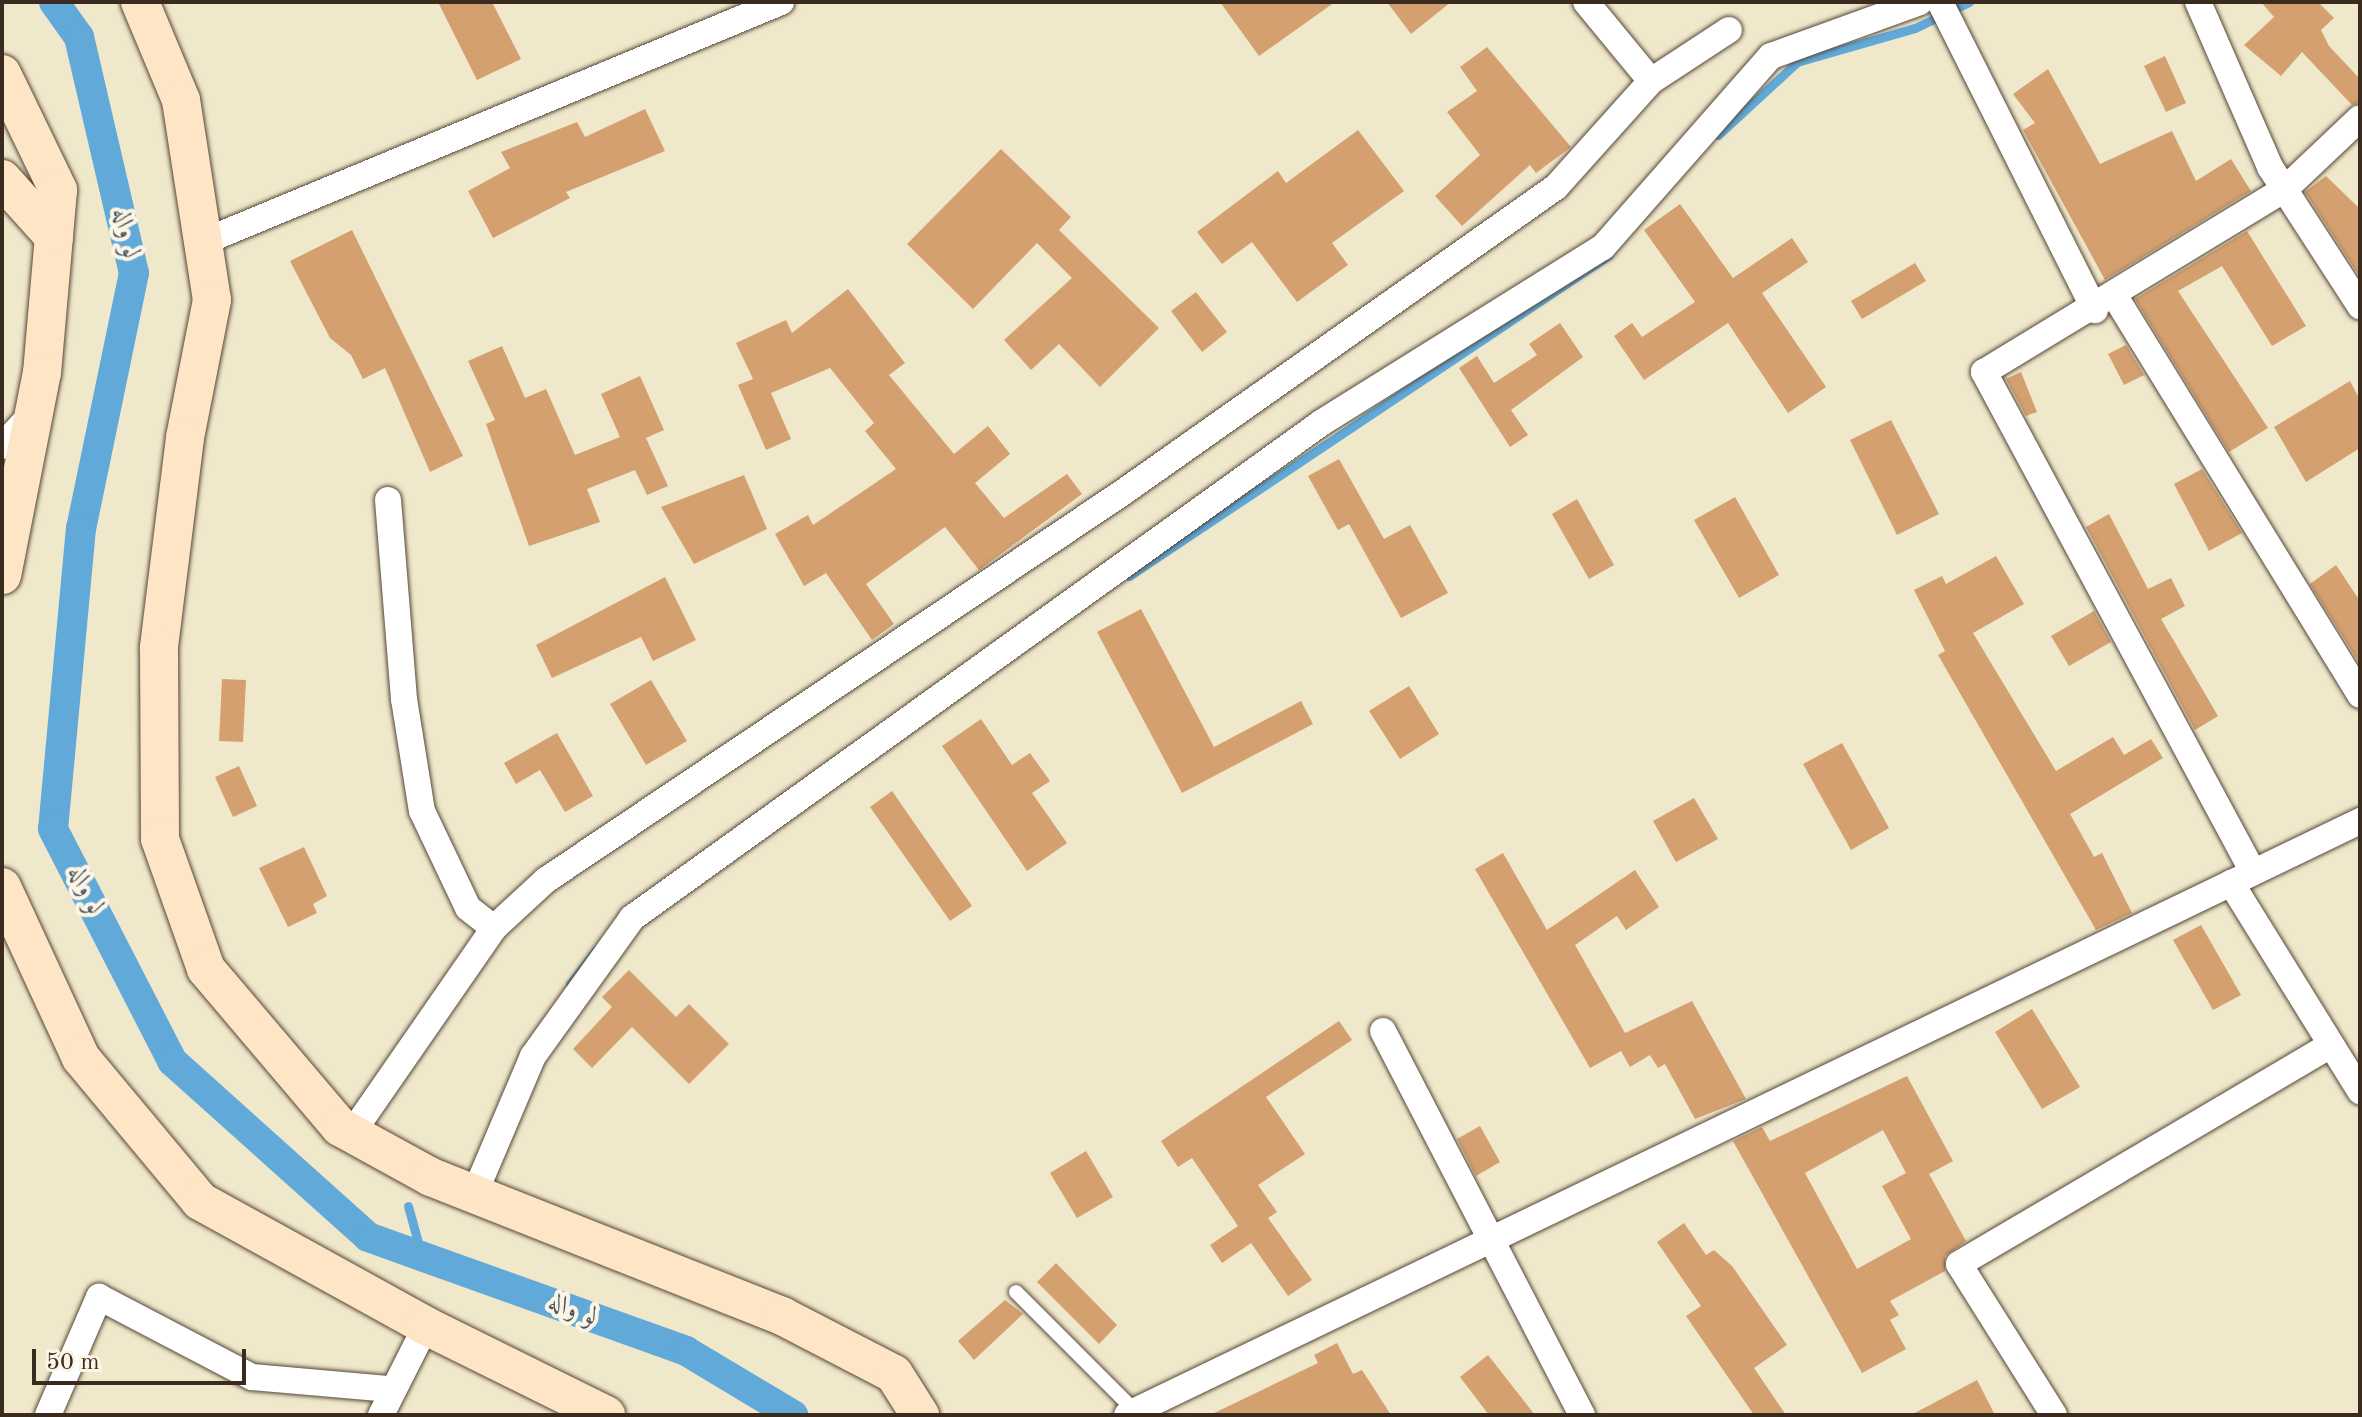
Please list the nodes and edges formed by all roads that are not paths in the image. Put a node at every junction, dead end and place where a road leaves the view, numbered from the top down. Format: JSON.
{"nodes":[{"id":1,"x":140,"y":2,"type":"edge"},
{"id":2,"x":781,"y":2,"type":"edge"},
{"id":3,"x":1586,"y":2,"type":"edge"},
{"id":4,"x":1920,"y":2,"type":"edge"},
{"id":5,"x":1940,"y":2,"type":"edge"},
{"id":6,"x":2207,"y":7,"type":"edge"},
{"id":7,"x":1729,"y":30,"type":"dead end"},
{"id":8,"x":2,"y":74,"type":"edge"},
{"id":9,"x":1651,"y":81,"type":"junction"},
{"id":10,"x":2360,"y":118,"type":"edge"},
{"id":11,"x":2,"y":179,"type":"edge"},
{"id":12,"x":2285,"y":189,"type":"junction"},
{"id":13,"x":54,"y":237,"type":"junction"},
{"id":14,"x":203,"y":242,"type":"junction"},
{"id":15,"x":2105,"y":304,"type":"junction"},
{"id":16,"x":2360,"y":306,"type":"edge"},
{"id":17,"x":35,"y":411,"type":"junction"},
{"id":18,"x":2,"y":446,"type":"edge"},
{"id":19,"x":388,"y":500,"type":"dead end"},
{"id":20,"x":2,"y":575,"type":"edge"},
{"id":21,"x":2360,"y":695,"type":"edge"},
{"id":22,"x":2360,"y":821,"type":"edge"},
{"id":23,"x":2242,"y":878,"type":"junction"},
{"id":24,"x":2,"y":887,"type":"edge"},
{"id":25,"x":494,"y":928,"type":"junction"},
{"id":26,"x":1383,"y":1031,"type":"dead end"},
{"id":27,"x":2329,"y":1046,"type":"junction"},
{"id":28,"x":2360,"y":1091,"type":"edge"},
{"id":29,"x":352,"y":1133,"type":"junction"},
{"id":30,"x":474,"y":1195,"type":"junction"},
{"id":31,"x":1492,"y":1243,"type":"junction"},
{"id":32,"x":1016,"y":1292,"type":"dead end"},
{"id":33,"x":426,"y":1326,"type":"junction"},
{"id":34,"x":390,"y":1389,"type":"junction"},
{"id":35,"x":1131,"y":1413,"type":"edge"},
{"id":36,"x":48,"y":1415,"type":"edge"},
{"id":37,"x":381,"y":1415,"type":"edge"},
{"id":38,"x":606,"y":1415,"type":"edge"},
{"id":39,"x":920,"y":1415,"type":"edge"},
{"id":40,"x":1582,"y":1415,"type":"edge"},
{"id":41,"x":2054,"y":1415,"type":"edge"}],
"edges":[{"from":1,"to":14,"type":"street"},
{"from":2,"to":14,"type":"street"},
{"from":3,"to":9,"type":"street"},
{"from":4,"to":30,"type":"street"},
{"from":5,"to":15,"type":"street"},
{"from":6,"to":12,"type":"street"},
{"from":7,"to":9,"type":"street"},
{"from":8,"to":13,"type":"street"},
{"from":9,"to":25,"type":"street"},
{"from":10,"to":12,"type":"street"},
{"from":11,"to":13,"type":"street"},
{"from":12,"to":15,"type":"street"},
{"from":12,"to":16,"type":"street"},
{"from":13,"to":17,"type":"street"},
{"from":14,"to":29,"type":"street"},
{"from":15,"to":21,"type":"street"},
{"from":15,"to":23,"type":"street"},
{"from":17,"to":18,"type":"street"},
{"from":17,"to":20,"type":"street"},
{"from":19,"to":25,"type":"street"},
{"from":22,"to":23,"type":"street"},
{"from":23,"to":27,"type":"street"},
{"from":23,"to":31,"type":"street"},
{"from":24,"to":33,"type":"street"},
{"from":25,"to":29,"type":"street"},
{"from":26,"to":31,"type":"street"},
{"from":27,"to":28,"type":"street"},
{"from":27,"to":41,"type":"street"},
{"from":29,"to":30,"type":"street"},
{"from":30,"to":39,"type":"street"},
{"from":31,"to":35,"type":"street"},
{"from":31,"to":40,"type":"street"},
{"from":32,"to":35,"type":"lane"},
{"from":33,"to":34,"type":"street"},
{"from":33,"to":38,"type":"street"},
{"from":34,"to":36,"type":"street"},
{"from":34,"to":37,"type":"street"}]}
